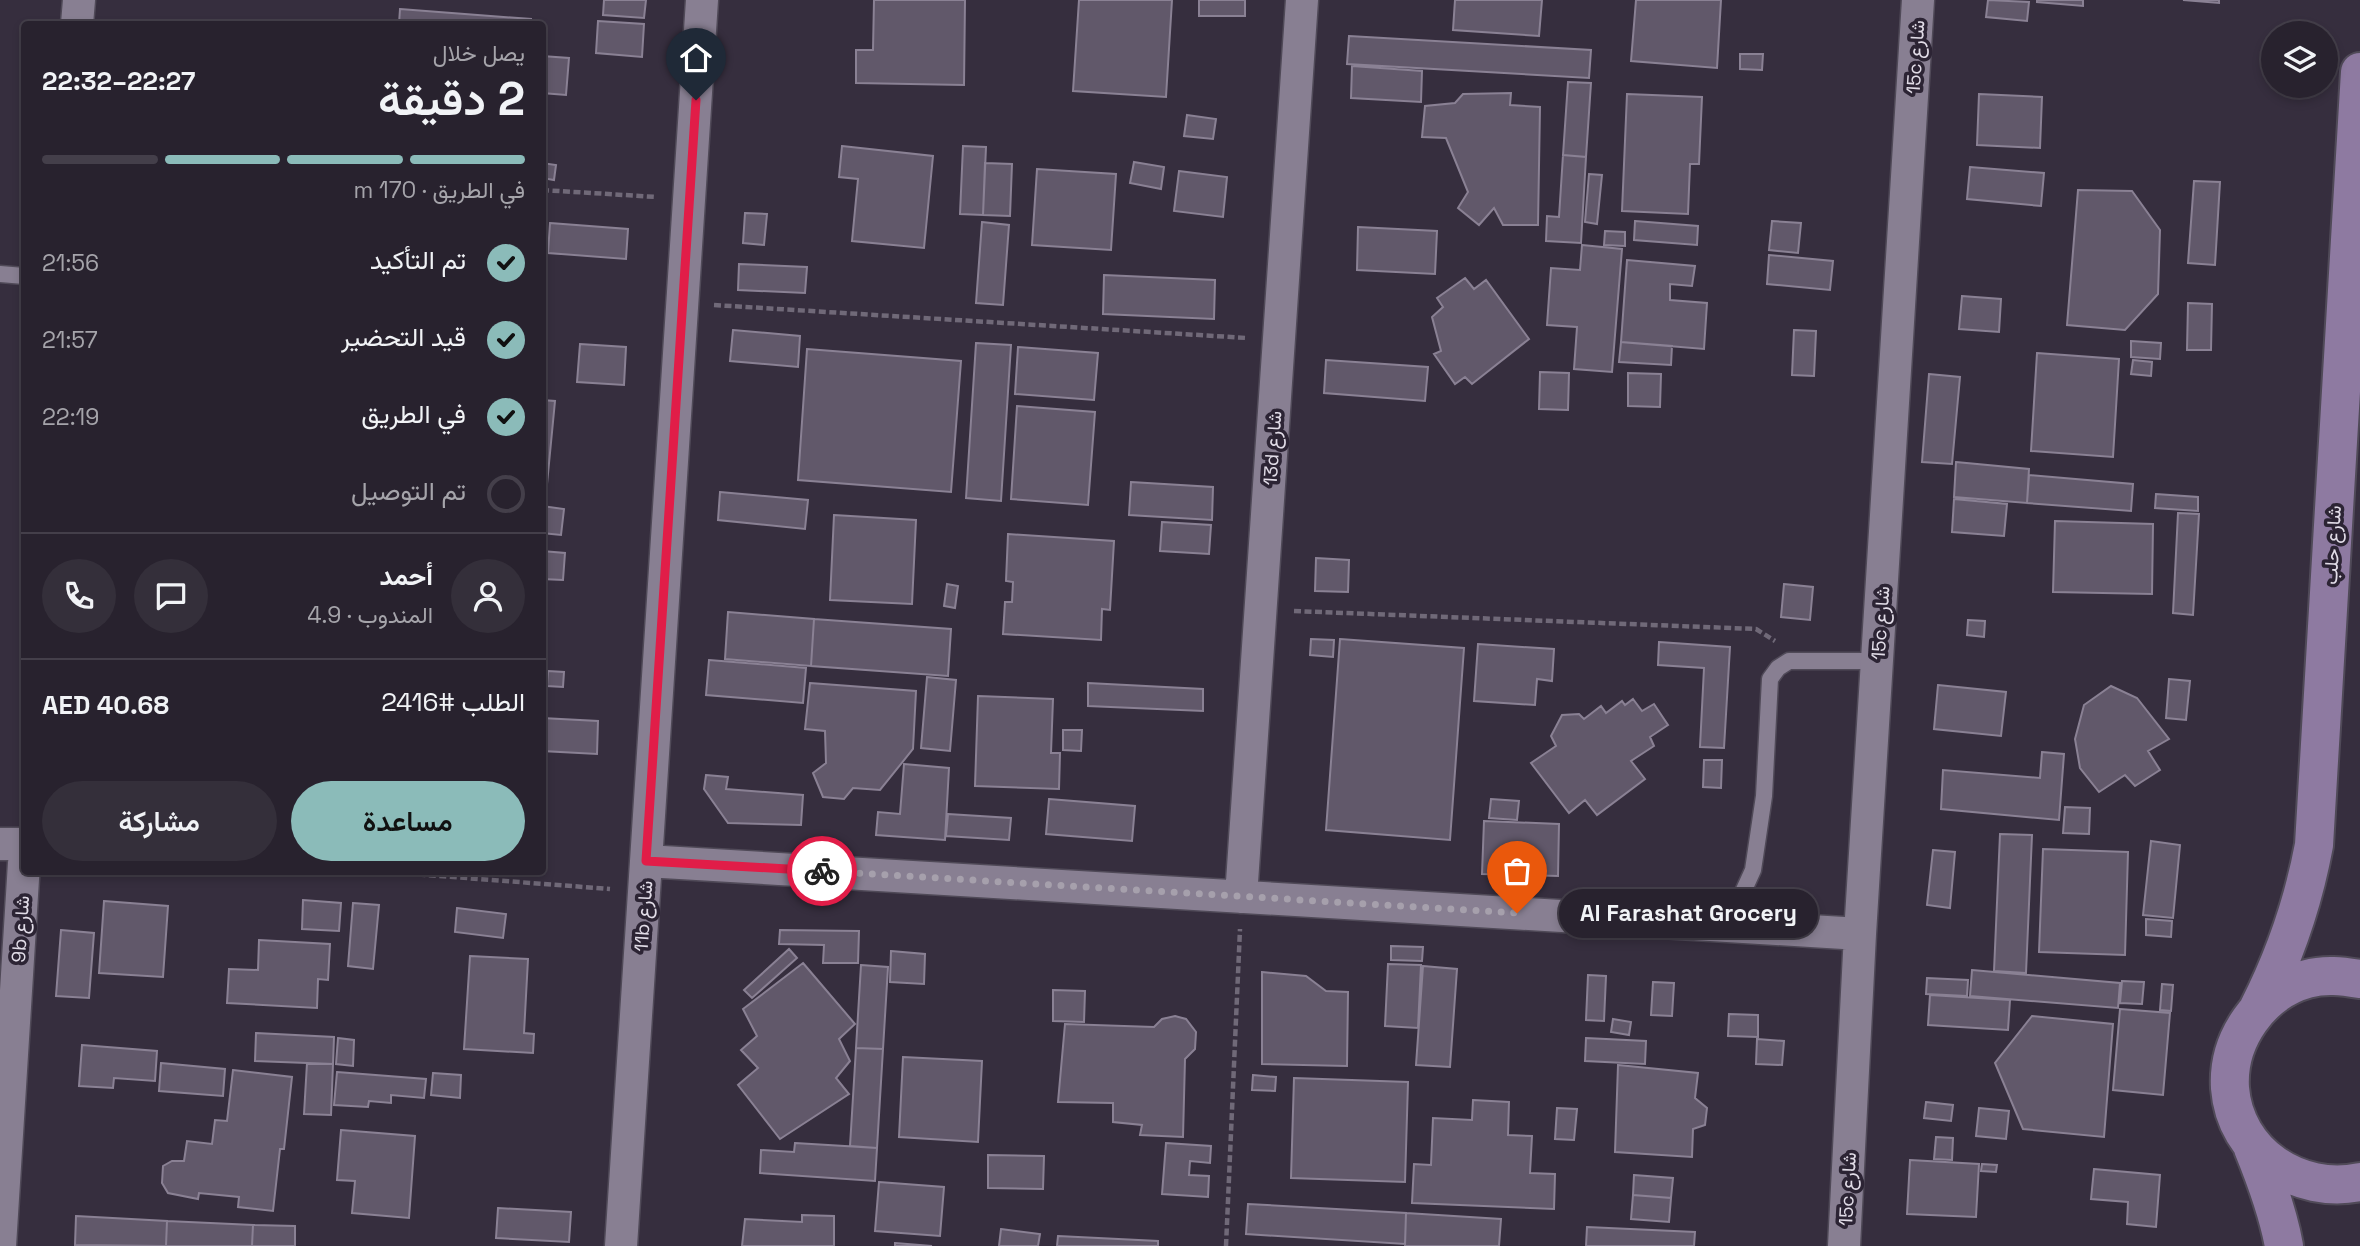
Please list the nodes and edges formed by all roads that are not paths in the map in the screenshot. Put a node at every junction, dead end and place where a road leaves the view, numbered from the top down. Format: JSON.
{"nodes":[{"id":1,"x":79,"y":0,"type":"edge"},
{"id":2,"x":702,"y":0,"type":"edge"},
{"id":3,"x":1302,"y":0,"type":"edge"},
{"id":4,"x":1918,"y":0,"type":"edge"},
{"id":5,"x":77,"y":21,"type":"edge"},
{"id":6,"x":2360,"y":72,"type":"edge"},
{"id":7,"x":0,"y":274,"type":"edge"},
{"id":8,"x":21,"y":276,"type":"edge"},
{"id":9,"x":1877,"y":661,"type":"junction"},
{"id":10,"x":0,"y":844,"type":"edge"},
{"id":11,"x":21,"y":844,"type":"edge"},
{"id":12,"x":16,"y":872,"type":"edge"},
{"id":13,"x":645,"y":876,"type":"junction"},
{"id":14,"x":1241,"y":897,"type":"junction"},
{"id":15,"x":1710,"y":924,"type":"junction"},
{"id":16,"x":1860,"y":933,"type":"junction"},
{"id":17,"x":2360,"y":979,"type":"edge"},
{"id":18,"x":2258,"y":1009,"type":"junction"},
{"id":19,"x":2250,"y":1143,"type":"junction"},
{"id":20,"x":2360,"y":1182,"type":"edge"},
{"id":21,"x":1,"y":1246,"type":"edge"},
{"id":22,"x":621,"y":1246,"type":"edge"},
{"id":23,"x":1844,"y":1246,"type":"edge"},
{"id":24,"x":2284,"y":1246,"type":"edge"}],
"edges":[{"from":1,"to":5,"type":"street"},
{"from":2,"to":13,"type":"street","name":"11b شارع"},
{"from":3,"to":14,"type":"street","name":"13d شارع"},
{"from":4,"to":9,"type":"street","name":"15c شارع"},
{"from":6,"to":18,"type":"street","name":"شارع حلب"},
{"from":7,"to":8,"type":"lane"},
{"from":9,"to":15,"type":"lane"},
{"from":9,"to":16,"type":"street","name":"15c شارع"},
{"from":10,"to":11,"type":"street"},
{"from":12,"to":21,"type":"street","name":"9b شارع"},
{"from":13,"to":14,"type":"street"},
{"from":13,"to":22,"type":"street","name":"11b شارع"},
{"from":14,"to":15,"type":"street"},
{"from":15,"to":16,"type":"street"},
{"from":16,"to":23,"type":"street","name":"15c شارع"},
{"from":17,"to":18,"type":"street"},
{"from":18,"to":19,"type":"street"},
{"from":19,"to":20,"type":"street"},
{"from":19,"to":24,"type":"street"}]}
